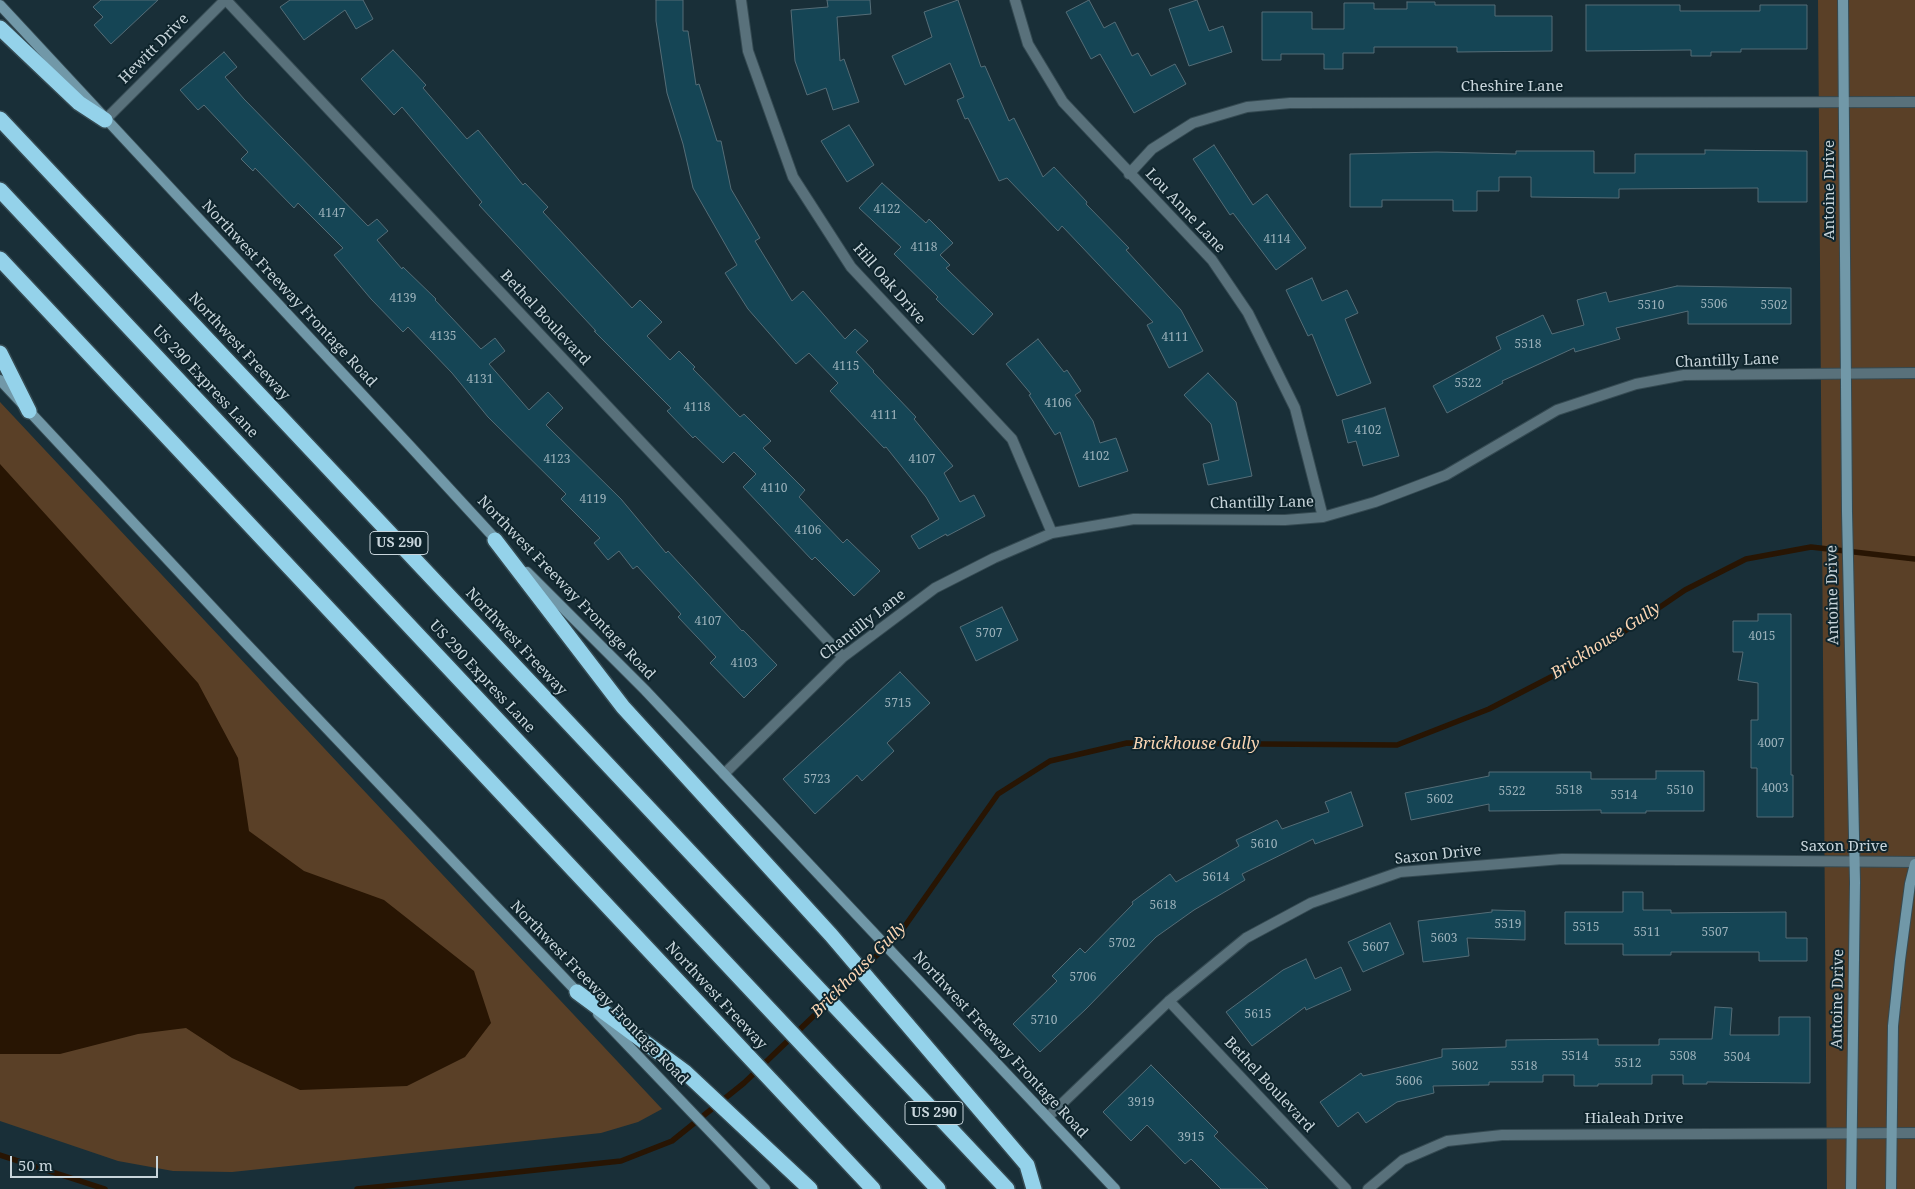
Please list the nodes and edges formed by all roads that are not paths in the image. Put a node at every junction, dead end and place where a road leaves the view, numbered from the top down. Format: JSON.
{"nodes":[{"id":1,"x":225,"y":0,"type":"edge"},
{"id":2,"x":741,"y":0,"type":"edge"},
{"id":3,"x":1015,"y":0,"type":"edge"},
{"id":4,"x":1842,"y":0,"type":"edge"},
{"id":5,"x":0,"y":5,"type":"edge"},
{"id":6,"x":0,"y":28,"type":"edge"},
{"id":7,"x":1844,"y":102,"type":"junction"},
{"id":8,"x":1915,"y":102,"type":"edge"},
{"id":9,"x":0,"y":118,"type":"edge"},
{"id":10,"x":106,"y":120,"type":"junction"},
{"id":11,"x":1129,"y":174,"type":"junction"},
{"id":12,"x":0,"y":190,"type":"edge"},
{"id":13,"x":0,"y":259,"type":"edge"},
{"id":14,"x":0,"y":353,"type":"edge"},
{"id":15,"x":1846,"y":374,"type":"junction"},
{"id":16,"x":1915,"y":374,"type":"edge"},
{"id":17,"x":0,"y":380,"type":"edge"},
{"id":18,"x":29,"y":411,"type":"junction"},
{"id":19,"x":1323,"y":517,"type":"junction"},
{"id":20,"x":1052,"y":533,"type":"junction"},
{"id":21,"x":495,"y":540,"type":"junction"},
{"id":22,"x":843,"y":657,"type":"junction"},
{"id":23,"x":724,"y":774,"type":"junction"},
{"id":24,"x":1854,"y":862,"type":"junction"},
{"id":25,"x":1915,"y":863,"type":"edge"},
{"id":26,"x":577,"y":992,"type":"junction"},
{"id":27,"x":1169,"y":1001,"type":"junction"},
{"id":28,"x":1048,"y":1117,"type":"junction"},
{"id":29,"x":1915,"y":1132,"type":"edge"},
{"id":30,"x":1852,"y":1133,"type":"junction"},
{"id":31,"x":1892,"y":1133,"type":"junction"},
{"id":32,"x":765,"y":1189,"type":"edge"},
{"id":33,"x":810,"y":1189,"type":"edge"},
{"id":34,"x":872,"y":1189,"type":"edge"},
{"id":35,"x":938,"y":1189,"type":"edge"},
{"id":36,"x":1006,"y":1189,"type":"edge"},
{"id":37,"x":1034,"y":1189,"type":"edge"},
{"id":38,"x":1115,"y":1189,"type":"edge"},
{"id":39,"x":1346,"y":1189,"type":"edge"},
{"id":40,"x":1368,"y":1189,"type":"edge"},
{"id":41,"x":1851,"y":1189,"type":"edge"},
{"id":42,"x":1891,"y":1189,"type":"edge"}],
"edges":[{"from":1,"to":10,"type":"street","name":"Hewitt Drive"},
{"from":1,"to":22,"type":"street","name":"Bethel Boulevard"},
{"from":2,"to":20,"type":"street","name":"Hill Oak Drive"},
{"from":3,"to":11,"type":"street","name":"Lou Anne Lane"},
{"from":4,"to":7,"type":"main road","name":"Antoine Drive"},
{"from":5,"to":10,"type":"main road","name":"Northwest Freeway Frontage Road"},
{"from":6,"to":10,"type":"highway"},
{"from":7,"to":8,"type":"street","name":"Cheshire Lane"},
{"from":7,"to":11,"type":"street","name":"Cheshire Lane"},
{"from":7,"to":15,"type":"main road","name":"Antoine Drive"},
{"from":9,"to":36,"type":"highway","name":"Northwest Freeway","number":"US 290"},
{"from":10,"to":21,"type":"main road","name":"Northwest Freeway Frontage Road"},
{"from":11,"to":19,"type":"street","name":"Lou Anne Lane"},
{"from":12,"to":35,"type":"highway","name":"US 290 Express Lane"},
{"from":13,"to":34,"type":"highway","name":"Northwest Freeway"},
{"from":14,"to":18,"type":"highway"},
{"from":15,"to":16,"type":"street","name":"Chantilly Lane"},
{"from":15,"to":19,"type":"street","name":"Chantilly Lane"},
{"from":15,"to":24,"type":"main road","name":"Antoine Drive"},
{"from":17,"to":18,"type":"main road","name":"Northwest Freeway Frontage Road"},
{"from":18,"to":26,"type":"main road","name":"Northwest Freeway Frontage Road"},
{"from":19,"to":20,"type":"street","name":"Chantilly Lane"},
{"from":20,"to":22,"type":"street","name":"Chantilly Lane"},
{"from":21,"to":23,"type":"main road","name":"Northwest Freeway Frontage Road"},
{"from":21,"to":37,"type":"highway"},
{"from":22,"to":23,"type":"street","name":"Chantilly Lane"},
{"from":23,"to":28,"type":"main road","name":"Northwest Freeway Frontage Road"},
{"from":24,"to":25,"type":"street","name":"Saxon Drive"},
{"from":24,"to":27,"type":"street","name":"Saxon Drive"},
{"from":24,"to":30,"type":"main road","name":"Antoine Drive"},
{"from":25,"to":31,"type":"main road"},
{"from":26,"to":32,"type":"main road","name":"Northwest Freeway Frontage Road"},
{"from":26,"to":33,"type":"highway"},
{"from":27,"to":28,"type":"street","name":"Saxon Drive"},
{"from":27,"to":39,"type":"street","name":"Bethel Boulevard"},
{"from":28,"to":38,"type":"main road","name":"Northwest Freeway Frontage Road"},
{"from":29,"to":31,"type":"street","name":"Hialeah Drive"},
{"from":30,"to":31,"type":"street","name":"Hialeah Drive"},
{"from":30,"to":40,"type":"street","name":"Hialeah Drive"},
{"from":30,"to":41,"type":"main road","name":"Antoine Drive"},
{"from":31,"to":42,"type":"main road"}]}
